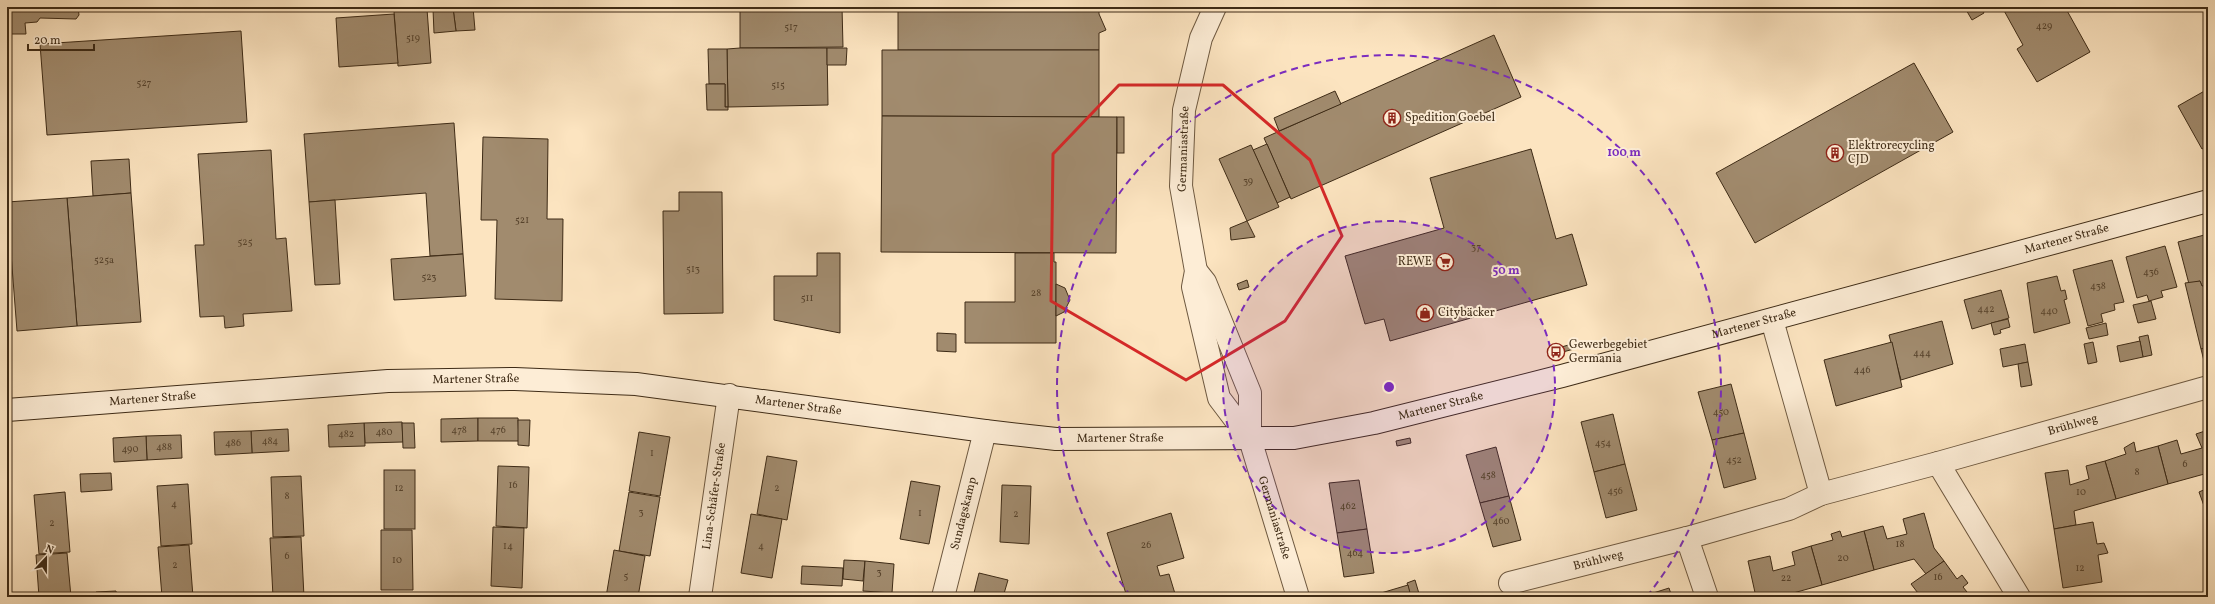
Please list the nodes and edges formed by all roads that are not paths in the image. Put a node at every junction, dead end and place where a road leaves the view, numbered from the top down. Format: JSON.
{"nodes":[{"id":1,"x":1215,"y":7,"type":"edge"},
{"id":2,"x":2208,"y":201,"type":"edge"},
{"id":3,"x":1196,"y":271,"type":"junction"},
{"id":4,"x":1772,"y":320,"type":"junction"},
{"id":5,"x":2208,"y":387,"type":"edge"},
{"id":6,"x":729,"y":395,"type":"junction"},
{"id":7,"x":7,"y":410,"type":"edge"},
{"id":8,"x":985,"y":431,"type":"junction"},
{"id":9,"x":1250,"y":439,"type":"junction"},
{"id":10,"x":1938,"y":463,"type":"junction"},
{"id":11,"x":1821,"y":494,"type":"junction"},
{"id":12,"x":1687,"y":538,"type":"junction"},
{"id":13,"x":1510,"y":583,"type":"dead end"},
{"id":14,"x":700,"y":597,"type":"edge"},
{"id":15,"x":943,"y":597,"type":"edge"},
{"id":16,"x":1298,"y":597,"type":"edge"},
{"id":17,"x":1707,"y":597,"type":"edge"},
{"id":18,"x":2019,"y":597,"type":"edge"}],
"edges":[{"from":1,"to":3,"type":"street","name":"Germaniastraße"},
{"from":2,"to":4,"type":"street","name":"Martener Straße"},
{"from":3,"to":9,"type":"street","name":"Germaniastraße"},
{"from":3,"to":9,"type":"street","name":"Germaniastraße"},
{"from":4,"to":9,"type":"street","name":"Martener Straße"},
{"from":4,"to":11,"type":"street"},
{"from":5,"to":10,"type":"street","name":"Brühlweg"},
{"from":6,"to":7,"type":"street","name":"Martener Straße"},
{"from":6,"to":8,"type":"street","name":"Martener Straße"},
{"from":6,"to":14,"type":"street","name":"Lina-Schäfer-Straße"},
{"from":8,"to":9,"type":"street","name":"Martener Straße"},
{"from":8,"to":15,"type":"street","name":"Sundagskamp"},
{"from":9,"to":16,"type":"street","name":"Germaniastraße"},
{"from":10,"to":11,"type":"street","name":"Brühlweg"},
{"from":10,"to":18,"type":"street"},
{"from":11,"to":12,"type":"street","name":"Brühlweg"},
{"from":12,"to":13,"type":"street","name":"Brühlweg"},
{"from":12,"to":17,"type":"street"}]}
